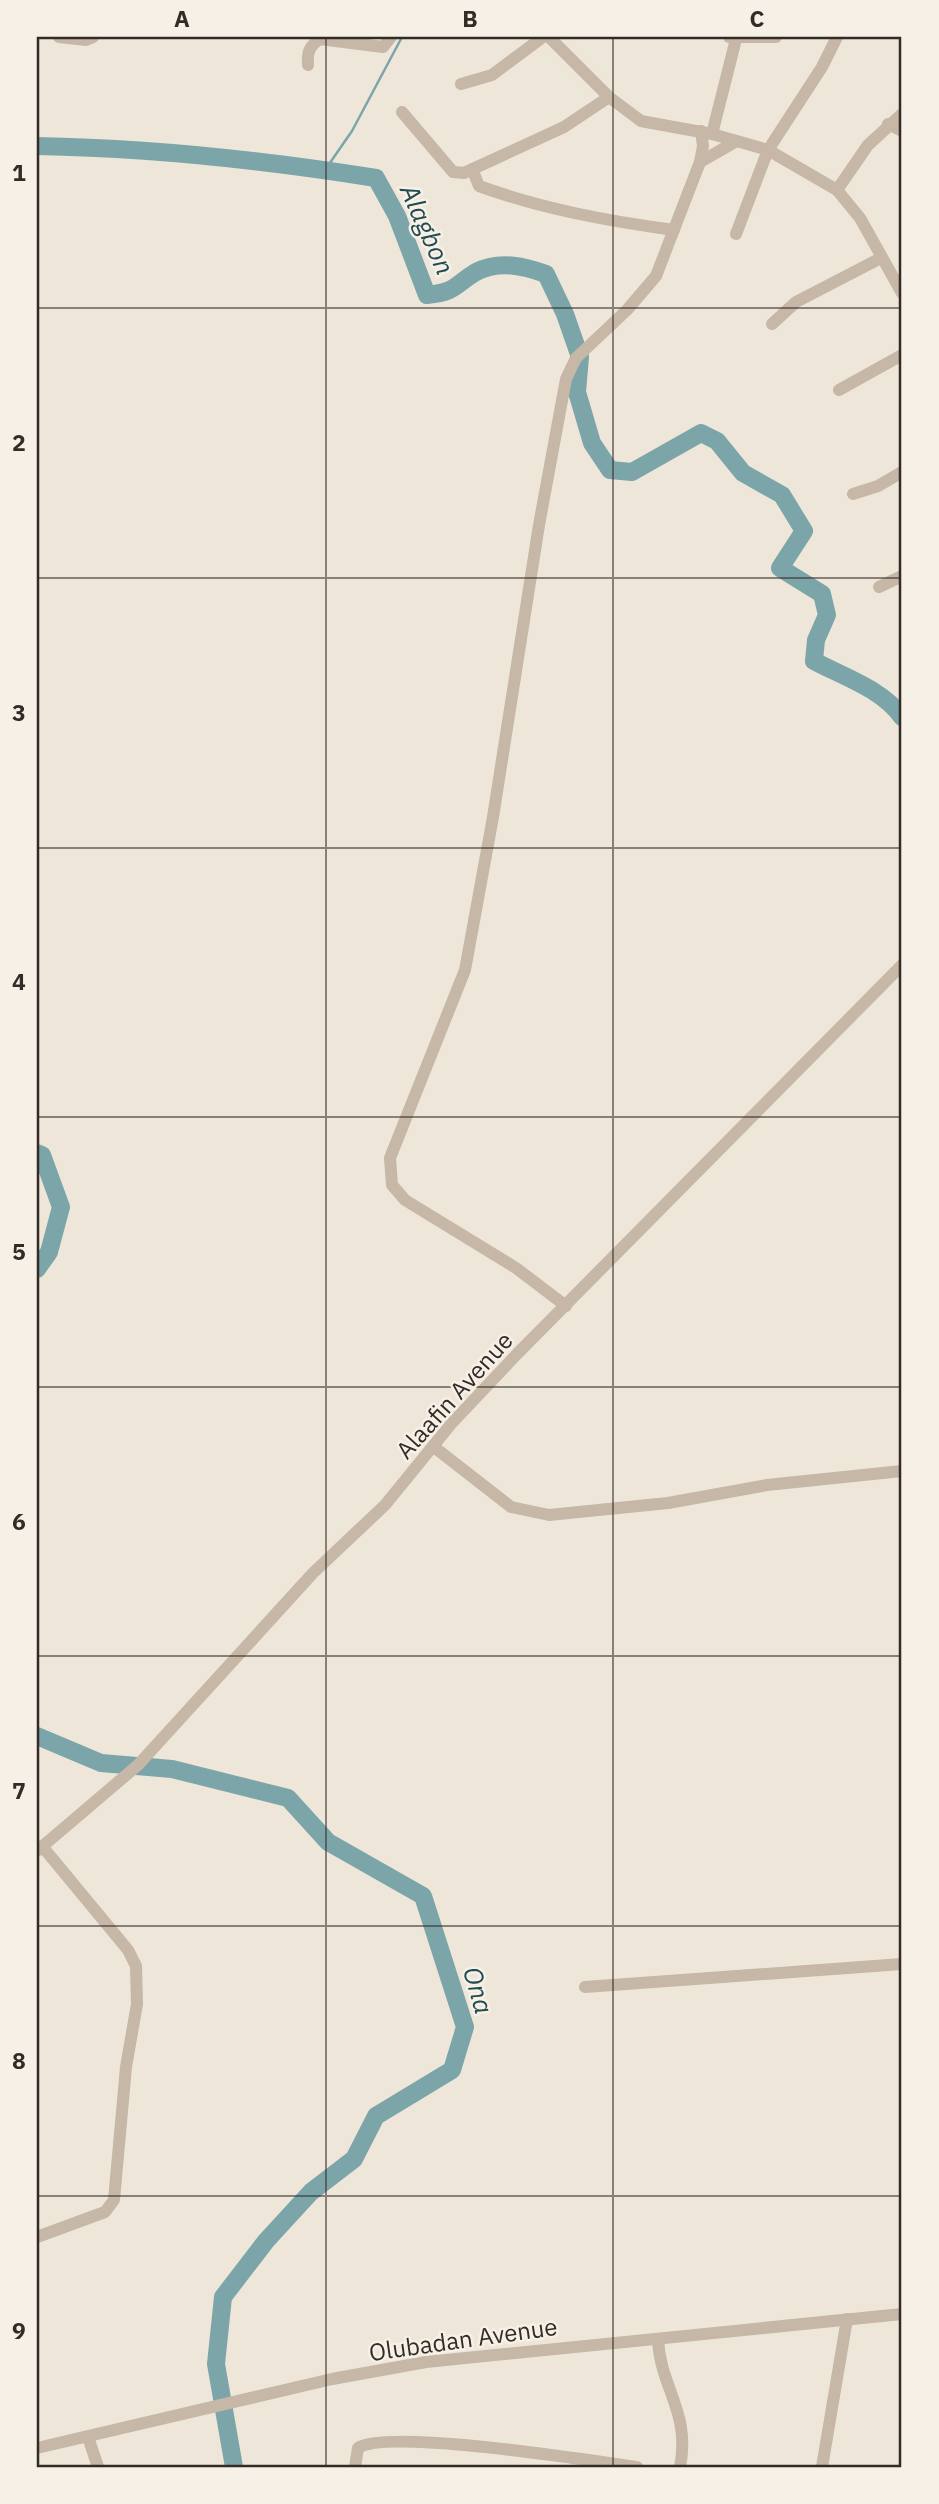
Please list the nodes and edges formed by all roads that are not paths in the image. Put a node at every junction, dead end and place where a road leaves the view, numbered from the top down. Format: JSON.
{"nodes":[{"id":1,"x":59,"y":37,"type":"edge"},
{"id":2,"x":93,"y":37,"type":"edge"},
{"id":3,"x":391,"y":37,"type":"edge"},
{"id":4,"x":543,"y":37,"type":"edge"},
{"id":5,"x":549,"y":37,"type":"edge"},
{"id":6,"x":776,"y":37,"type":"edge"},
{"id":7,"x":837,"y":37,"type":"edge"},
{"id":8,"x":733,"y":38,"type":"edge"},
{"id":9,"x":308,"y":65,"type":"dead end"},
{"id":10,"x":461,"y":84,"type":"dead end"},
{"id":11,"x":609,"y":97,"type":"junction"},
{"id":12,"x":402,"y":112,"type":"dead end"},
{"id":13,"x":902,"y":114,"type":"edge"},
{"id":14,"x":888,"y":124,"type":"junction"},
{"id":15,"x":902,"y":131,"type":"edge"},
{"id":16,"x":706,"y":133,"type":"junction"},
{"id":17,"x":735,"y":142,"type":"junction"},
{"id":18,"x":768,"y":150,"type":"junction"},
{"id":19,"x":700,"y":162,"type":"junction"},
{"id":20,"x":472,"y":169,"type":"junction"},
{"id":21,"x":837,"y":190,"type":"junction"},
{"id":22,"x":674,"y":230,"type":"junction"},
{"id":23,"x":736,"y":234,"type":"dead end"},
{"id":24,"x":881,"y":258,"type":"junction"},
{"id":25,"x":902,"y":293,"type":"edge"},
{"id":26,"x":772,"y":324,"type":"dead end"},
{"id":27,"x":902,"y":355,"type":"edge"},
{"id":28,"x":839,"y":390,"type":"dead end"},
{"id":29,"x":902,"y":472,"type":"edge"},
{"id":30,"x":853,"y":494,"type":"dead end"},
{"id":31,"x":902,"y":576,"type":"edge"},
{"id":32,"x":879,"y":587,"type":"dead end"},
{"id":33,"x":902,"y":965,"type":"edge"},
{"id":34,"x":566,"y":1306,"type":"junction"},
{"id":35,"x":434,"y":1447,"type":"junction"},
{"id":36,"x":902,"y":1471,"type":"edge"},
{"id":37,"x":39,"y":1849,"type":"edge"},
{"id":38,"x":902,"y":1964,"type":"edge"},
{"id":39,"x":585,"y":1987,"type":"dead end"},
{"id":40,"x":37,"y":2237,"type":"edge"},
{"id":41,"x":902,"y":2314,"type":"edge"},
{"id":42,"x":846,"y":2319,"type":"junction"},
{"id":43,"x":658,"y":2339,"type":"junction"},
{"id":44,"x":88,"y":2438,"type":"junction"},
{"id":45,"x":37,"y":2448,"type":"edge"},
{"id":46,"x":98,"y":2467,"type":"edge"},
{"id":47,"x":355,"y":2467,"type":"edge"},
{"id":48,"x":637,"y":2467,"type":"edge"},
{"id":49,"x":680,"y":2467,"type":"edge"},
{"id":50,"x":822,"y":2467,"type":"edge"}],
"edges":[{"from":1,"to":2,"type":"street"},
{"from":3,"to":9,"type":"street"},
{"from":4,"to":10,"type":"street"},
{"from":5,"to":11,"type":"street"},
{"from":6,"to":8,"type":"street"},
{"from":7,"to":18,"type":"street"},
{"from":8,"to":16,"type":"street"},
{"from":11,"to":16,"type":"street"},
{"from":11,"to":20,"type":"street"},
{"from":12,"to":20,"type":"street"},
{"from":13,"to":14,"type":"street"},
{"from":14,"to":15,"type":"street"},
{"from":14,"to":21,"type":"street"},
{"from":16,"to":17,"type":"street"},
{"from":16,"to":19,"type":"street"},
{"from":17,"to":18,"type":"street"},
{"from":17,"to":19,"type":"street"},
{"from":18,"to":21,"type":"street"},
{"from":18,"to":23,"type":"street"},
{"from":19,"to":22,"type":"street"},
{"from":20,"to":22,"type":"street"},
{"from":21,"to":24,"type":"street"},
{"from":22,"to":34,"type":"street"},
{"from":24,"to":25,"type":"street"},
{"from":24,"to":26,"type":"street"},
{"from":27,"to":28,"type":"street"},
{"from":29,"to":30,"type":"street"},
{"from":31,"to":32,"type":"street"},
{"from":33,"to":34,"type":"street","name":"Alaafin Avenue"},
{"from":34,"to":35,"type":"street","name":"Alaafin Avenue"},
{"from":35,"to":36,"type":"street"},
{"from":35,"to":37,"type":"street","name":"Alaafin Avenue"},
{"from":37,"to":40,"type":"street"},
{"from":38,"to":39,"type":"street"},
{"from":41,"to":42,"type":"street","name":"Olubadan Avenue"},
{"from":42,"to":43,"type":"street","name":"Olubadan Avenue"},
{"from":42,"to":50,"type":"street"},
{"from":43,"to":44,"type":"street","name":"Olubadan Avenue"},
{"from":43,"to":49,"type":"street"},
{"from":44,"to":45,"type":"street","name":"Olubadan Avenue"},
{"from":44,"to":46,"type":"street"},
{"from":47,"to":48,"type":"street"}]}
